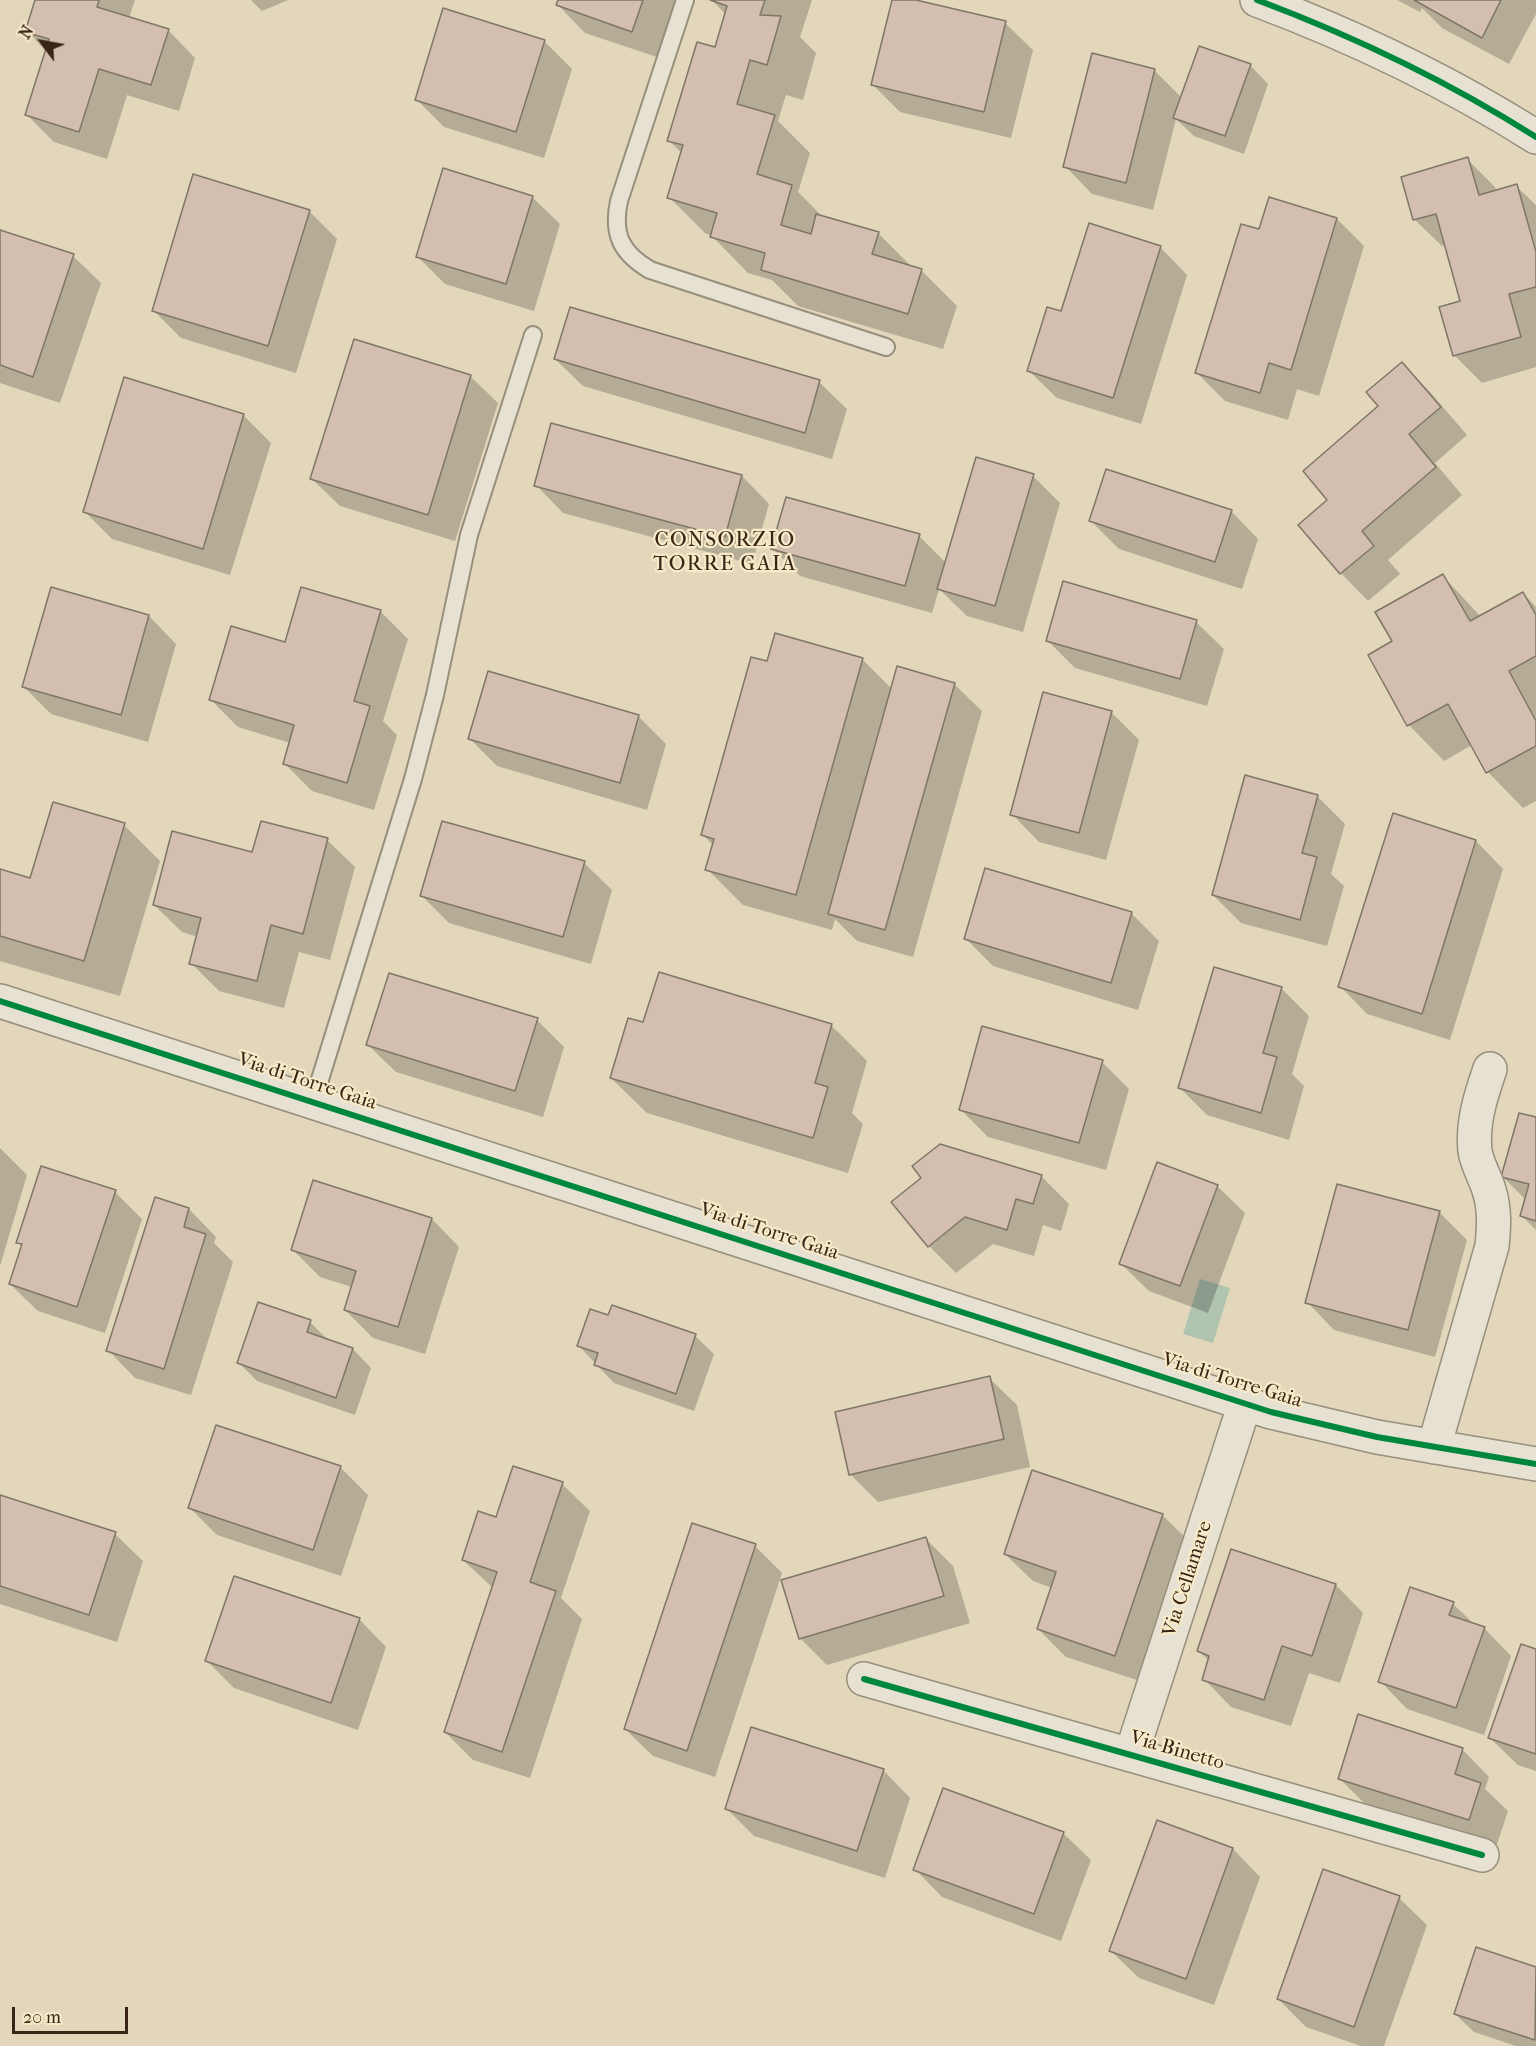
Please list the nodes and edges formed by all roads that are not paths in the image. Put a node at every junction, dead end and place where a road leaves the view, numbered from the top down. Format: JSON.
{"nodes":[{"id":1,"x":685,"y":0,"type":"edge"},
{"id":2,"x":1257,"y":0,"type":"edge"},
{"id":3,"x":1536,"y":137,"type":"edge"},
{"id":4,"x":533,"y":335,"type":"dead end"},
{"id":5,"x":886,"y":347,"type":"dead end"},
{"id":6,"x":0,"y":1001,"type":"edge"},
{"id":7,"x":1490,"y":1069,"type":"dead end"},
{"id":8,"x":313,"y":1102,"type":"junction"},
{"id":9,"x":1245,"y":1403,"type":"junction"},
{"id":10,"x":1434,"y":1447,"type":"junction"},
{"id":11,"x":1536,"y":1464,"type":"edge"},
{"id":12,"x":864,"y":1679,"type":"dead end"},
{"id":13,"x":1131,"y":1755,"type":"junction"},
{"id":14,"x":1482,"y":1855,"type":"dead end"}],
"edges":[{"from":1,"to":5,"type":"lane"},
{"from":2,"to":3,"type":"street"},
{"from":4,"to":8,"type":"lane"},
{"from":6,"to":8,"type":"street","name":"Via di Torre Gaia"},
{"from":7,"to":10,"type":"street"},
{"from":8,"to":9,"type":"street","name":"Via di Torre Gaia"},
{"from":9,"to":10,"type":"street","name":"Via di Torre Gaia"},
{"from":9,"to":13,"type":"street","name":"Via Cellamare"},
{"from":10,"to":11,"type":"street","name":"Via di Torre Gaia"},
{"from":12,"to":13,"type":"street","name":"Via Binetto"},
{"from":13,"to":14,"type":"street","name":"Via Binetto"}]}
